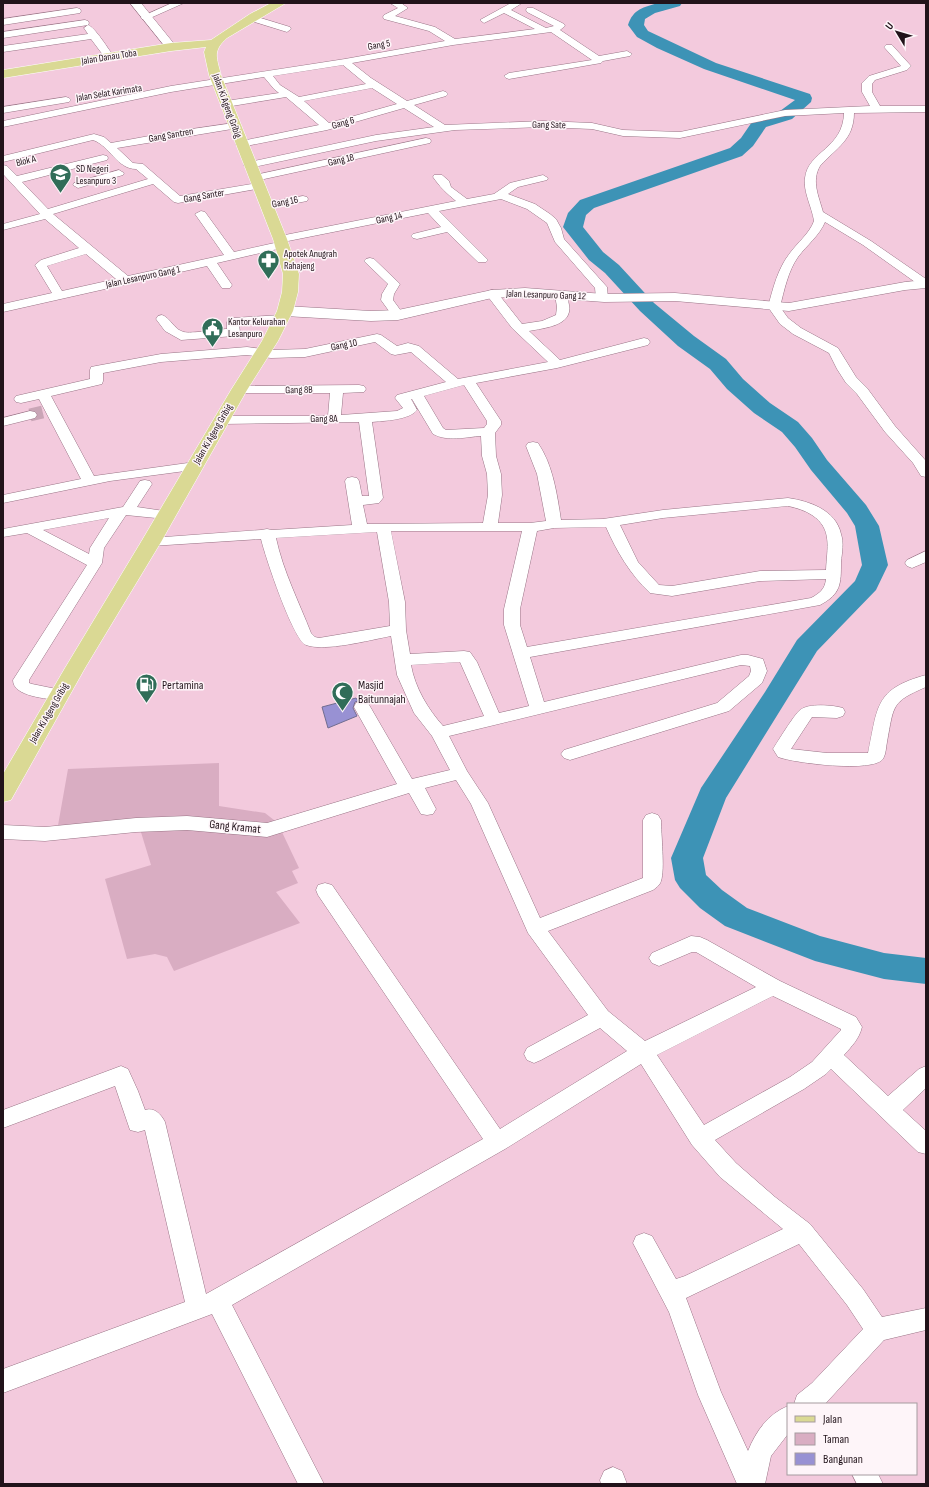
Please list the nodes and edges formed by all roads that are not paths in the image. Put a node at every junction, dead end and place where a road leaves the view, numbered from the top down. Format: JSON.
{"nodes":[{"id":1,"x":70,"y":3,"type":"edge"},
{"id":2,"x":135,"y":3,"type":"edge"},
{"id":3,"x":180,"y":3,"type":"edge"},
{"id":4,"x":264,"y":3,"type":"edge"},
{"id":5,"x":280,"y":3,"type":"edge"},
{"id":6,"x":394,"y":3,"type":"edge"},
{"id":7,"x":518,"y":3,"type":"edge"},
{"id":8,"x":505,"y":10,"type":"junction"},
{"id":9,"x":530,"y":10,"type":"dead end"},
{"id":10,"x":77,"y":11,"type":"junction"},
{"id":11,"x":145,"y":17,"type":"junction"},
{"id":12,"x":251,"y":18,"type":"junction"},
{"id":13,"x":484,"y":20,"type":"dead end"},
{"id":14,"x":3,"y":22,"type":"edge"},
{"id":15,"x":85,"y":23,"type":"junction"},
{"id":16,"x":287,"y":29,"type":"dead end"},
{"id":17,"x":549,"y":30,"type":"junction"},
{"id":18,"x":3,"y":35,"type":"edge"},
{"id":19,"x":94,"y":36,"type":"junction"},
{"id":20,"x":453,"y":42,"type":"junction"},
{"id":21,"x":208,"y":46,"type":"junction"},
{"id":22,"x":171,"y":47,"type":"junction"},
{"id":23,"x":889,"y":47,"type":"dead end"},
{"id":24,"x":3,"y":50,"type":"edge"},
{"id":25,"x":627,"y":54,"type":"dead end"},
{"id":26,"x":109,"y":57,"type":"junction"},
{"id":27,"x":597,"y":59,"type":"junction"},
{"id":28,"x":901,"y":60,"type":"junction"},
{"id":29,"x":885,"y":61,"type":"dead end"},
{"id":30,"x":345,"y":62,"type":"junction"},
{"id":31,"x":3,"y":74,"type":"edge"},
{"id":32,"x":266,"y":74,"type":"junction"},
{"id":33,"x":509,"y":76,"type":"dead end"},
{"id":34,"x":216,"y":78,"type":"junction"},
{"id":35,"x":3,"y":79,"type":"edge"},
{"id":36,"x":373,"y":85,"type":"junction"},
{"id":37,"x":161,"y":88,"type":"junction"},
{"id":38,"x":443,"y":94,"type":"dead end"},
{"id":39,"x":293,"y":97,"type":"junction"},
{"id":40,"x":226,"y":104,"type":"junction"},
{"id":41,"x":408,"y":105,"type":"junction"},
{"id":42,"x":877,"y":109,"type":"junction"},
{"id":43,"x":926,"y":109,"type":"edge"},
{"id":44,"x":3,"y":110,"type":"edge"},
{"id":45,"x":849,"y":110,"type":"junction"},
{"id":46,"x":3,"y":124,"type":"edge"},
{"id":47,"x":234,"y":126,"type":"junction"},
{"id":48,"x":327,"y":127,"type":"junction"},
{"id":49,"x":442,"y":128,"type":"junction"},
{"id":50,"x":426,"y":141,"type":"dead end"},
{"id":51,"x":241,"y":144,"type":"junction"},
{"id":52,"x":108,"y":147,"type":"junction"},
{"id":53,"x":49,"y":156,"type":"dead end"},
{"id":54,"x":102,"y":158,"type":"dead end"},
{"id":55,"x":3,"y":159,"type":"edge"},
{"id":56,"x":83,"y":163,"type":"junction"},
{"id":57,"x":3,"y":167,"type":"edge"},
{"id":58,"x":119,"y":173,"type":"dead end"},
{"id":59,"x":254,"y":177,"type":"junction"},
{"id":60,"x":438,"y":177,"type":"dead end"},
{"id":61,"x":100,"y":178,"type":"junction"},
{"id":62,"x":543,"y":178,"type":"dead end"},
{"id":63,"x":15,"y":180,"type":"junction"},
{"id":64,"x":156,"y":180,"type":"junction"},
{"id":65,"x":78,"y":185,"type":"dead end"},
{"id":66,"x":498,"y":196,"type":"junction"},
{"id":67,"x":303,"y":199,"type":"dead end"},
{"id":68,"x":465,"y":203,"type":"junction"},
{"id":69,"x":266,"y":206,"type":"junction"},
{"id":70,"x":430,"y":210,"type":"junction"},
{"id":71,"x":416,"y":212,"type":"junction"},
{"id":72,"x":46,"y":214,"type":"junction"},
{"id":73,"x":201,"y":214,"type":"dead end"},
{"id":74,"x":819,"y":214,"type":"junction"},
{"id":75,"x":3,"y":227,"type":"edge"},
{"id":76,"x":449,"y":228,"type":"junction"},
{"id":77,"x":435,"y":231,"type":"junction"},
{"id":78,"x":417,"y":236,"type":"dead end"},
{"id":79,"x":281,"y":242,"type":"junction"},
{"id":80,"x":86,"y":250,"type":"junction"},
{"id":81,"x":232,"y":257,"type":"junction"},
{"id":82,"x":482,"y":260,"type":"dead end"},
{"id":83,"x":370,"y":261,"type":"dead end"},
{"id":84,"x":210,"y":262,"type":"junction"},
{"id":85,"x":926,"y":268,"type":"edge"},
{"id":86,"x":126,"y":281,"type":"junction"},
{"id":87,"x":922,"y":281,"type":"edge"},
{"id":88,"x":226,"y":285,"type":"dead end"},
{"id":89,"x":492,"y":294,"type":"junction"},
{"id":90,"x":59,"y":295,"type":"junction"},
{"id":91,"x":561,"y":295,"type":"junction"},
{"id":92,"x":603,"y":298,"type":"junction"},
{"id":93,"x":768,"y":306,"type":"junction"},
{"id":94,"x":3,"y":308,"type":"edge"},
{"id":95,"x":398,"y":314,"type":"junction"},
{"id":96,"x":283,"y":315,"type":"junction"},
{"id":97,"x":162,"y":319,"type":"dead end"},
{"id":98,"x":520,"y":328,"type":"junction"},
{"id":99,"x":644,"y":342,"type":"dead end"},
{"id":100,"x":263,"y":353,"type":"junction"},
{"id":101,"x":557,"y":364,"type":"junction"},
{"id":102,"x":461,"y":382,"type":"junction"},
{"id":103,"x":359,"y":389,"type":"dead end"},
{"id":104,"x":239,"y":390,"type":"junction"},
{"id":105,"x":337,"y":390,"type":"junction"},
{"id":106,"x":43,"y":394,"type":"junction"},
{"id":107,"x":416,"y":394,"type":"junction"},
{"id":108,"x":21,"y":399,"type":"dead end"},
{"id":109,"x":30,"y":415,"type":"tunnel mouth"},
{"id":110,"x":334,"y":419,"type":"junction"},
{"id":111,"x":365,"y":419,"type":"junction"},
{"id":112,"x":221,"y":420,"type":"junction"},
{"id":113,"x":3,"y":422,"type":"edge"},
{"id":114,"x":488,"y":432,"type":"junction"},
{"id":115,"x":533,"y":446,"type":"dead end"},
{"id":116,"x":195,"y":466,"type":"junction"},
{"id":117,"x":926,"y":473,"type":"edge"},
{"id":118,"x":89,"y":480,"type":"junction"},
{"id":119,"x":352,"y":481,"type":"dead end"},
{"id":120,"x":146,"y":484,"type":"dead end"},
{"id":121,"x":3,"y":499,"type":"edge"},
{"id":122,"x":356,"y":502,"type":"junction"},
{"id":123,"x":124,"y":510,"type":"junction"},
{"id":124,"x":166,"y":515,"type":"junction"},
{"id":125,"x":611,"y":522,"type":"junction"},
{"id":126,"x":554,"y":524,"type":"junction"},
{"id":127,"x":383,"y":526,"type":"junction"},
{"id":128,"x":490,"y":526,"type":"junction"},
{"id":129,"x":530,"y":527,"type":"junction"},
{"id":130,"x":28,"y":528,"type":"junction"},
{"id":131,"x":360,"y":528,"type":"junction"},
{"id":132,"x":3,"y":533,"type":"edge"},
{"id":133,"x":267,"y":533,"type":"junction"},
{"id":134,"x":151,"y":542,"type":"junction"},
{"id":135,"x":926,"y":556,"type":"edge"},
{"id":136,"x":95,"y":563,"type":"junction"},
{"id":137,"x":912,"y":563,"type":"dead end"},
{"id":138,"x":834,"y":574,"type":"junction"},
{"id":139,"x":398,"y":630,"type":"junction"},
{"id":140,"x":521,"y":653,"type":"junction"},
{"id":141,"x":403,"y":660,"type":"junction"},
{"id":142,"x":926,"y":680,"type":"edge"},
{"id":143,"x":60,"y":695,"type":"junction"},
{"id":144,"x":362,"y":707,"type":"dead end"},
{"id":145,"x":538,"y":709,"type":"junction"},
{"id":146,"x":838,"y":712,"type":"dead end"},
{"id":147,"x":494,"y":720,"type":"junction"},
{"id":148,"x":439,"y":733,"type":"junction"},
{"id":149,"x":570,"y":754,"type":"dead end"},
{"id":150,"x":460,"y":773,"type":"junction"},
{"id":151,"x":411,"y":786,"type":"junction"},
{"id":152,"x":3,"y":794,"type":"edge"},
{"id":153,"x":427,"y":809,"type":"dead end"},
{"id":154,"x":652,"y":820,"type":"dead end"},
{"id":155,"x":3,"y":832,"type":"edge"},
{"id":156,"x":326,"y":890,"type":"dead end"},
{"id":157,"x":535,"y":928,"type":"junction"},
{"id":158,"x":659,"y":958,"type":"dead end"},
{"id":159,"x":772,"y":987,"type":"junction"},
{"id":160,"x":601,"y":1017,"type":"junction"},
{"id":161,"x":643,"y":1052,"type":"junction"},
{"id":162,"x":534,"y":1054,"type":"dead end"},
{"id":163,"x":830,"y":1056,"type":"junction"},
{"id":164,"x":926,"y":1075,"type":"edge"},
{"id":165,"x":888,"y":1110,"type":"junction"},
{"id":166,"x":3,"y":1120,"type":"edge"},
{"id":167,"x":700,"y":1138,"type":"junction"},
{"id":168,"x":497,"y":1142,"type":"junction"},
{"id":169,"x":926,"y":1145,"type":"edge"},
{"id":170,"x":802,"y":1231,"type":"junction"},
{"id":171,"x":644,"y":1243,"type":"dead end"},
{"id":172,"x":670,"y":1292,"type":"junction"},
{"id":173,"x":208,"y":1305,"type":"junction"},
{"id":174,"x":926,"y":1319,"type":"edge"},
{"id":175,"x":877,"y":1330,"type":"junction"},
{"id":176,"x":3,"y":1380,"type":"edge"},
{"id":177,"x":818,"y":1400,"type":"edge"},
{"id":178,"x":787,"y":1419,"type":"edge"},
{"id":179,"x":866,"y":1475,"type":"edge"},
{"id":180,"x":311,"y":1484,"type":"edge"},
{"id":181,"x":751,"y":1484,"type":"edge"},
{"id":182,"x":870,"y":1484,"type":"edge"}],
"edges":[{"from":1,"to":10,"type":"street"},
{"from":2,"to":11,"type":"street"},
{"from":3,"to":11,"type":"street"},
{"from":4,"to":21,"type":"main road"},
{"from":5,"to":12,"type":"main road"},
{"from":6,"to":20,"type":"street"},
{"from":7,"to":8,"type":"street"},
{"from":8,"to":13,"type":"street"},
{"from":8,"to":17,"type":"street"},
{"from":9,"to":17,"type":"street"},
{"from":10,"to":14,"type":"street"},
{"from":10,"to":15,"type":"street"},
{"from":11,"to":22,"type":"street"},
{"from":12,"to":16,"type":"street"},
{"from":12,"to":21,"type":"main road"},
{"from":15,"to":18,"type":"street"},
{"from":15,"to":19,"type":"street"},
{"from":17,"to":20,"type":"street","name":"Gang 5"},
{"from":17,"to":27,"type":"street"},
{"from":19,"to":24,"type":"street"},
{"from":19,"to":26,"type":"street"},
{"from":20,"to":30,"type":"street","name":"Gang 5"},
{"from":21,"to":22,"type":"main road","name":"Jalan Danau Toba"},
{"from":21,"to":34,"type":"main road","name":"Jalan Ki Ageng Gribig"},
{"from":21,"to":35,"type":"main road","name":"Jalan Danau Toba"},
{"from":22,"to":26,"type":"main road","name":"Jalan Danau Toba"},
{"from":23,"to":28,"type":"street"},
{"from":25,"to":27,"type":"street"},
{"from":26,"to":31,"type":"main road","name":"Jalan Danau Toba"},
{"from":27,"to":33,"type":"street"},
{"from":28,"to":29,"type":"street"},
{"from":28,"to":42,"type":"street"},
{"from":30,"to":32,"type":"street","name":"Gang 5"},
{"from":30,"to":36,"type":"street"},
{"from":32,"to":34,"type":"street","name":"Gang 5"},
{"from":32,"to":39,"type":"street"},
{"from":34,"to":37,"type":"street","name":"Gang 5"},
{"from":34,"to":40,"type":"main road","name":"Jalan Ki Ageng Gribig"},
{"from":36,"to":39,"type":"street"},
{"from":36,"to":41,"type":"street"},
{"from":37,"to":44,"type":"street","name":"Jalan Selat Karimata"},
{"from":37,"to":46,"type":"street"},
{"from":38,"to":41,"type":"street","name":"Gang 6"},
{"from":39,"to":40,"type":"street"},
{"from":39,"to":48,"type":"street"},
{"from":40,"to":47,"type":"main road","name":"Jalan Ki Ageng Gribig"},
{"from":41,"to":48,"type":"street","name":"Gang 6"},
{"from":41,"to":49,"type":"street"},
{"from":42,"to":43,"type":"street","name":"Gang Sate"},
{"from":42,"to":45,"type":"street","name":"Gang Sate"},
{"from":45,"to":49,"type":"street","name":"Gang Sate"},
{"from":45,"to":74,"type":"street"},
{"from":47,"to":51,"type":"main road","name":"Jalan Ki Ageng Gribig"},
{"from":47,"to":52,"type":"street","name":"Gang Santren"},
{"from":48,"to":51,"type":"street","name":"Gang 6"},
{"from":49,"to":59,"type":"street","name":"Gang Sate"},
{"from":50,"to":59,"type":"street","name":"Gang 18"},
{"from":51,"to":59,"type":"main road","name":"Jalan Ki Ageng Gribig"},
{"from":52,"to":55,"type":"street","name":"Gang Santer"},
{"from":52,"to":64,"type":"street","name":"Gang Santer"},
{"from":53,"to":57,"type":"street","name":"Blok A"},
{"from":54,"to":56,"type":"street"},
{"from":56,"to":61,"type":"street"},
{"from":56,"to":63,"type":"street"},
{"from":57,"to":63,"type":"street"},
{"from":58,"to":61,"type":"street"},
{"from":59,"to":64,"type":"street","name":"Gang Santer"},
{"from":59,"to":69,"type":"main road","name":"Jalan Ki Ageng Gribig"},
{"from":60,"to":68,"type":"street"},
{"from":61,"to":65,"type":"street"},
{"from":62,"to":66,"type":"street"},
{"from":63,"to":72,"type":"street"},
{"from":64,"to":72,"type":"street"},
{"from":66,"to":68,"type":"street","name":"Gang 14"},
{"from":66,"to":92,"type":"street"},
{"from":67,"to":69,"type":"street","name":"Gang 16"},
{"from":68,"to":70,"type":"street","name":"Gang 14"},
{"from":69,"to":79,"type":"main road","name":"Jalan Ki Ageng Gribig"},
{"from":70,"to":71,"type":"street","name":"Gang 14"},
{"from":70,"to":76,"type":"street"},
{"from":71,"to":77,"type":"street"},
{"from":71,"to":79,"type":"street","name":"Gang 14"},
{"from":72,"to":75,"type":"street"},
{"from":72,"to":80,"type":"street"},
{"from":73,"to":81,"type":"street"},
{"from":74,"to":87,"type":"street"},
{"from":74,"to":93,"type":"street"},
{"from":76,"to":77,"type":"street"},
{"from":76,"to":82,"type":"street"},
{"from":77,"to":78,"type":"street"},
{"from":79,"to":81,"type":"street","name":"Jalan Lesanpuro Gang 1"},
{"from":79,"to":96,"type":"main road","name":"Jalan Ki Ageng Gribig"},
{"from":80,"to":86,"type":"street"},
{"from":80,"to":90,"type":"street"},
{"from":81,"to":84,"type":"street","name":"Jalan Lesanpuro Gang 1"},
{"from":83,"to":95,"type":"street"},
{"from":84,"to":86,"type":"street","name":"Jalan Lesanpuro Gang 1"},
{"from":84,"to":88,"type":"street"},
{"from":85,"to":87,"type":"street"},
{"from":86,"to":90,"type":"street","name":"Jalan Lesanpuro Gang 1"},
{"from":87,"to":93,"type":"street","name":"Jalan Lesanpuro Gang 12"},
{"from":89,"to":91,"type":"street","name":"Jalan Lesanpuro Gang 12"},
{"from":89,"to":95,"type":"street","name":"Jalan Lesanpuro Gang 12"},
{"from":89,"to":98,"type":"street"},
{"from":90,"to":94,"type":"street","name":"Jalan Lesanpuro Gang 1"},
{"from":91,"to":92,"type":"street","name":"Jalan Lesanpuro Gang 12"},
{"from":91,"to":98,"type":"street"},
{"from":92,"to":93,"type":"street","name":"Jalan Lesanpuro Gang 12"},
{"from":93,"to":117,"type":"street"},
{"from":95,"to":96,"type":"street","name":"Jalan Lesanpuro Gang 12"},
{"from":96,"to":97,"type":"street"},
{"from":96,"to":100,"type":"main road","name":"Jalan Ki Ageng Gribig"},
{"from":98,"to":101,"type":"street"},
{"from":99,"to":101,"type":"street"},
{"from":100,"to":102,"type":"street","name":"Gang 10"},
{"from":100,"to":104,"type":"main road","name":"Jalan Ki Ageng Gribig"},
{"from":100,"to":106,"type":"street","name":"Gang 10"},
{"from":101,"to":102,"type":"street"},
{"from":102,"to":107,"type":"street"},
{"from":102,"to":114,"type":"street"},
{"from":103,"to":105,"type":"street","name":"Gang 8B"},
{"from":104,"to":105,"type":"street","name":"Gang 8B"},
{"from":104,"to":112,"type":"main road","name":"Jalan Ki Ageng Gribig"},
{"from":105,"to":110,"type":"street"},
{"from":106,"to":108,"type":"street"},
{"from":106,"to":118,"type":"street"},
{"from":107,"to":111,"type":"street","name":"Gang 8A"},
{"from":107,"to":114,"type":"street"},
{"from":109,"to":113,"type":"street"},
{"from":110,"to":111,"type":"street","name":"Gang 8A"},
{"from":110,"to":112,"type":"street","name":"Gang 8A"},
{"from":111,"to":122,"type":"street"},
{"from":112,"to":116,"type":"main road","name":"Jalan Ki Ageng Gribig"},
{"from":114,"to":128,"type":"street"},
{"from":115,"to":126,"type":"street"},
{"from":116,"to":118,"type":"street"},
{"from":116,"to":124,"type":"main road","name":"Jalan Ki Ageng Gribig"},
{"from":118,"to":121,"type":"street"},
{"from":119,"to":122,"type":"street"},
{"from":120,"to":123,"type":"street"},
{"from":122,"to":131,"type":"street"},
{"from":123,"to":124,"type":"street"},
{"from":123,"to":130,"type":"street"},
{"from":123,"to":136,"type":"street"},
{"from":124,"to":134,"type":"main road","name":"Jalan Ki Ageng Gribig"},
{"from":125,"to":126,"type":"street"},
{"from":125,"to":138,"type":"street"},
{"from":125,"to":138,"type":"street"},
{"from":126,"to":129,"type":"street"},
{"from":127,"to":128,"type":"street"},
{"from":127,"to":131,"type":"street"},
{"from":127,"to":139,"type":"street"},
{"from":128,"to":129,"type":"street"},
{"from":129,"to":140,"type":"street"},
{"from":130,"to":132,"type":"street"},
{"from":130,"to":136,"type":"street"},
{"from":131,"to":133,"type":"street"},
{"from":133,"to":134,"type":"street"},
{"from":133,"to":139,"type":"street"},
{"from":134,"to":143,"type":"main road","name":"Jalan Ki Ageng Gribig"},
{"from":135,"to":137,"type":"street"},
{"from":136,"to":143,"type":"street"},
{"from":138,"to":140,"type":"street"},
{"from":139,"to":141,"type":"street"},
{"from":140,"to":145,"type":"street"},
{"from":141,"to":147,"type":"street"},
{"from":141,"to":148,"type":"street"},
{"from":142,"to":146,"type":"street"},
{"from":143,"to":152,"type":"main road","name":"Jalan Ki Ageng Gribig"},
{"from":144,"to":151,"type":"street"},
{"from":145,"to":147,"type":"street"},
{"from":145,"to":149,"type":"street"},
{"from":147,"to":148,"type":"street"},
{"from":148,"to":150,"type":"street"},
{"from":150,"to":151,"type":"street","name":"Gang Kramat"},
{"from":150,"to":157,"type":"street"},
{"from":151,"to":153,"type":"street"},
{"from":151,"to":155,"type":"street","name":"Gang Kramat"},
{"from":154,"to":157,"type":"street"},
{"from":156,"to":168,"type":"street"},
{"from":157,"to":160,"type":"street"},
{"from":158,"to":159,"type":"street"},
{"from":159,"to":161,"type":"street"},
{"from":159,"to":163,"type":"street"},
{"from":160,"to":161,"type":"street"},
{"from":160,"to":162,"type":"street"},
{"from":161,"to":167,"type":"street"},
{"from":161,"to":168,"type":"street"},
{"from":163,"to":165,"type":"street"},
{"from":163,"to":167,"type":"street"},
{"from":164,"to":165,"type":"street"},
{"from":165,"to":169,"type":"street"},
{"from":166,"to":173,"type":"street"},
{"from":167,"to":170,"type":"street"},
{"from":168,"to":173,"type":"street"},
{"from":170,"to":172,"type":"street"},
{"from":170,"to":175,"type":"street"},
{"from":171,"to":172,"type":"street"},
{"from":172,"to":181,"type":"street"},
{"from":173,"to":176,"type":"street"},
{"from":173,"to":180,"type":"street"},
{"from":174,"to":175,"type":"street"},
{"from":175,"to":177,"type":"street"},
{"from":178,"to":181,"type":"street"},
{"from":179,"to":182,"type":"street"}]}
